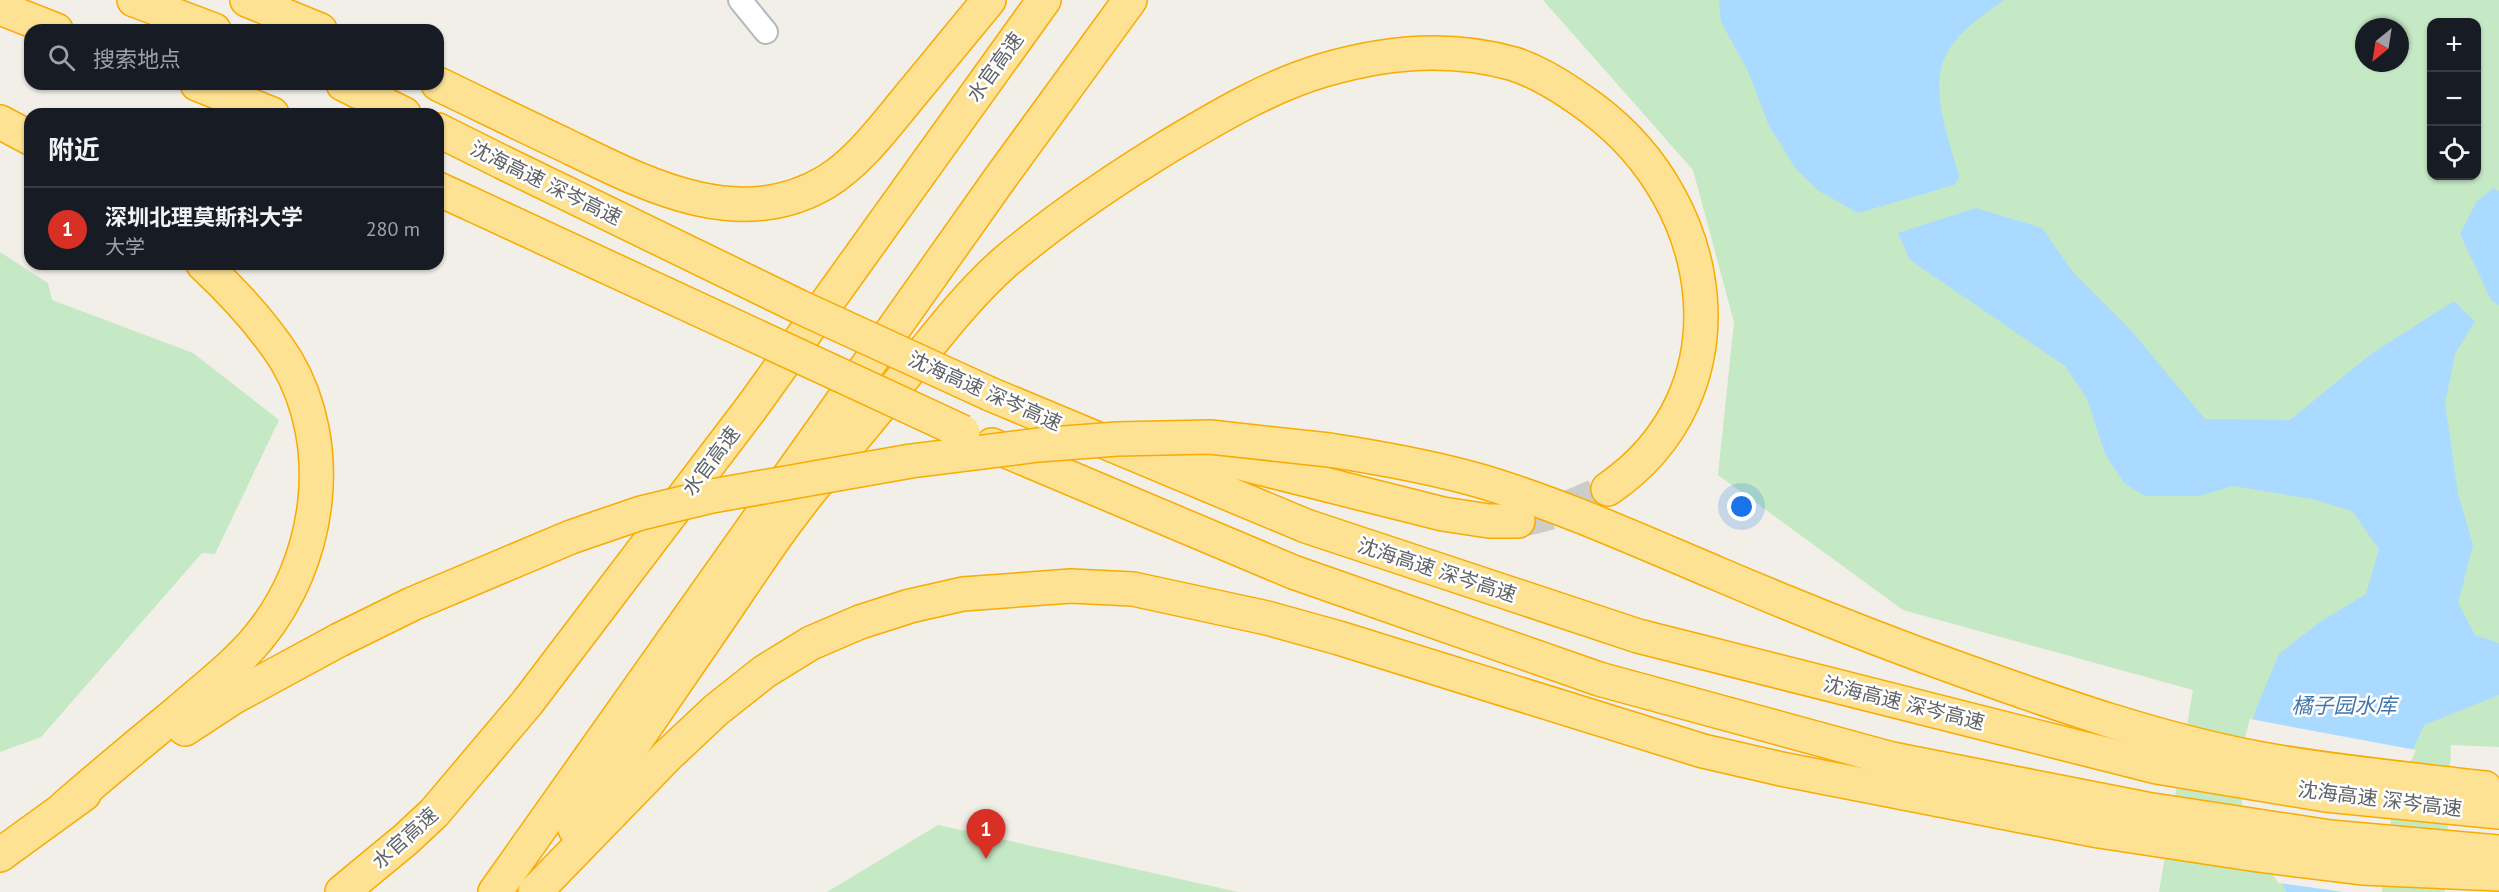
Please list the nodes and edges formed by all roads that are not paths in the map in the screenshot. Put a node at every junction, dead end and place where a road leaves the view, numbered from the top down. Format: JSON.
{"nodes":[{"id":1,"x":134,"y":0,"type":"edge"},
{"id":2,"x":247,"y":0,"type":"edge"},
{"id":3,"x":740,"y":0,"type":"edge"},
{"id":4,"x":989,"y":0,"type":"edge"},
{"id":5,"x":1044,"y":0,"type":"edge"},
{"id":6,"x":1130,"y":0,"type":"edge"},
{"id":7,"x":0,"y":8,"type":"edge"},
{"id":8,"x":41,"y":24,"type":"edge"},
{"id":9,"x":198,"y":24,"type":"edge"},
{"id":10,"x":305,"y":24,"type":"edge"},
{"id":11,"x":766,"y":32,"type":"dead end"},
{"id":12,"x":444,"y":87,"type":"edge"},
{"id":13,"x":212,"y":90,"type":"edge"},
{"id":14,"x":355,"y":90,"type":"edge"},
{"id":15,"x":257,"y":108,"type":"edge"},
{"id":16,"x":392,"y":108,"type":"edge"},
{"id":17,"x":0,"y":122,"type":"edge"},
{"id":18,"x":444,"y":133,"type":"edge"},
{"id":19,"x":24,"y":135,"type":"edge"},
{"id":20,"x":444,"y":192,"type":"edge"},
{"id":21,"x":209,"y":270,"type":"edge"},
{"id":22,"x":1000,"y":398,"type":"junction"},
{"id":23,"x":1608,"y":489,"type":"tunnel mouth"},
{"id":24,"x":1518,"y":521,"type":"tunnel mouth"},
{"id":25,"x":2485,"y":799,"type":"edge"},
{"id":26,"x":66,"y":806,"type":"junction"},
{"id":27,"x":2143,"y":823,"type":"junction"},
{"id":28,"x":2499,"y":852,"type":"edge"},
{"id":29,"x":0,"y":855,"type":"edge"},
{"id":30,"x":2460,"y":861,"type":"junction"},
{"id":31,"x":2499,"y":874,"type":"edge"},
{"id":32,"x":342,"y":892,"type":"edge"},
{"id":33,"x":495,"y":892,"type":"edge"},
{"id":34,"x":533,"y":892,"type":"edge"}],
"edges":[{"from":1,"to":9,"type":"highway"},
{"from":2,"to":10,"type":"highway"},
{"from":3,"to":11,"type":"street"},
{"from":4,"to":12,"type":"highway"},
{"from":5,"to":32,"type":"highway","name":"水官高速"},
{"from":6,"to":33,"type":"highway"},
{"from":7,"to":8,"type":"highway"},
{"from":13,"to":15,"type":"highway"},
{"from":14,"to":16,"type":"highway"},
{"from":17,"to":19,"type":"highway"},
{"from":18,"to":22,"type":"highway","name":"沈海高速 深岑高速","bridge":true},
{"from":20,"to":27,"type":"highway","name":"沈海高速 深岑高速","bridge":true},
{"from":21,"to":26,"type":"highway"},
{"from":22,"to":24,"type":"highway"},
{"from":22,"to":25,"type":"highway","name":"沈海高速 深岑高速"},
{"from":23,"to":34,"type":"highway"},
{"from":25,"to":26,"type":"highway","bridge":true},
{"from":26,"to":29,"type":"highway"},
{"from":27,"to":30,"type":"highway","name":"沈海高速 深岑高速"},
{"from":27,"to":34,"type":"highway"},
{"from":28,"to":30,"type":"highway","name":"沈海高速 深岑高速"},
{"from":30,"to":31,"type":"highway"}]}
